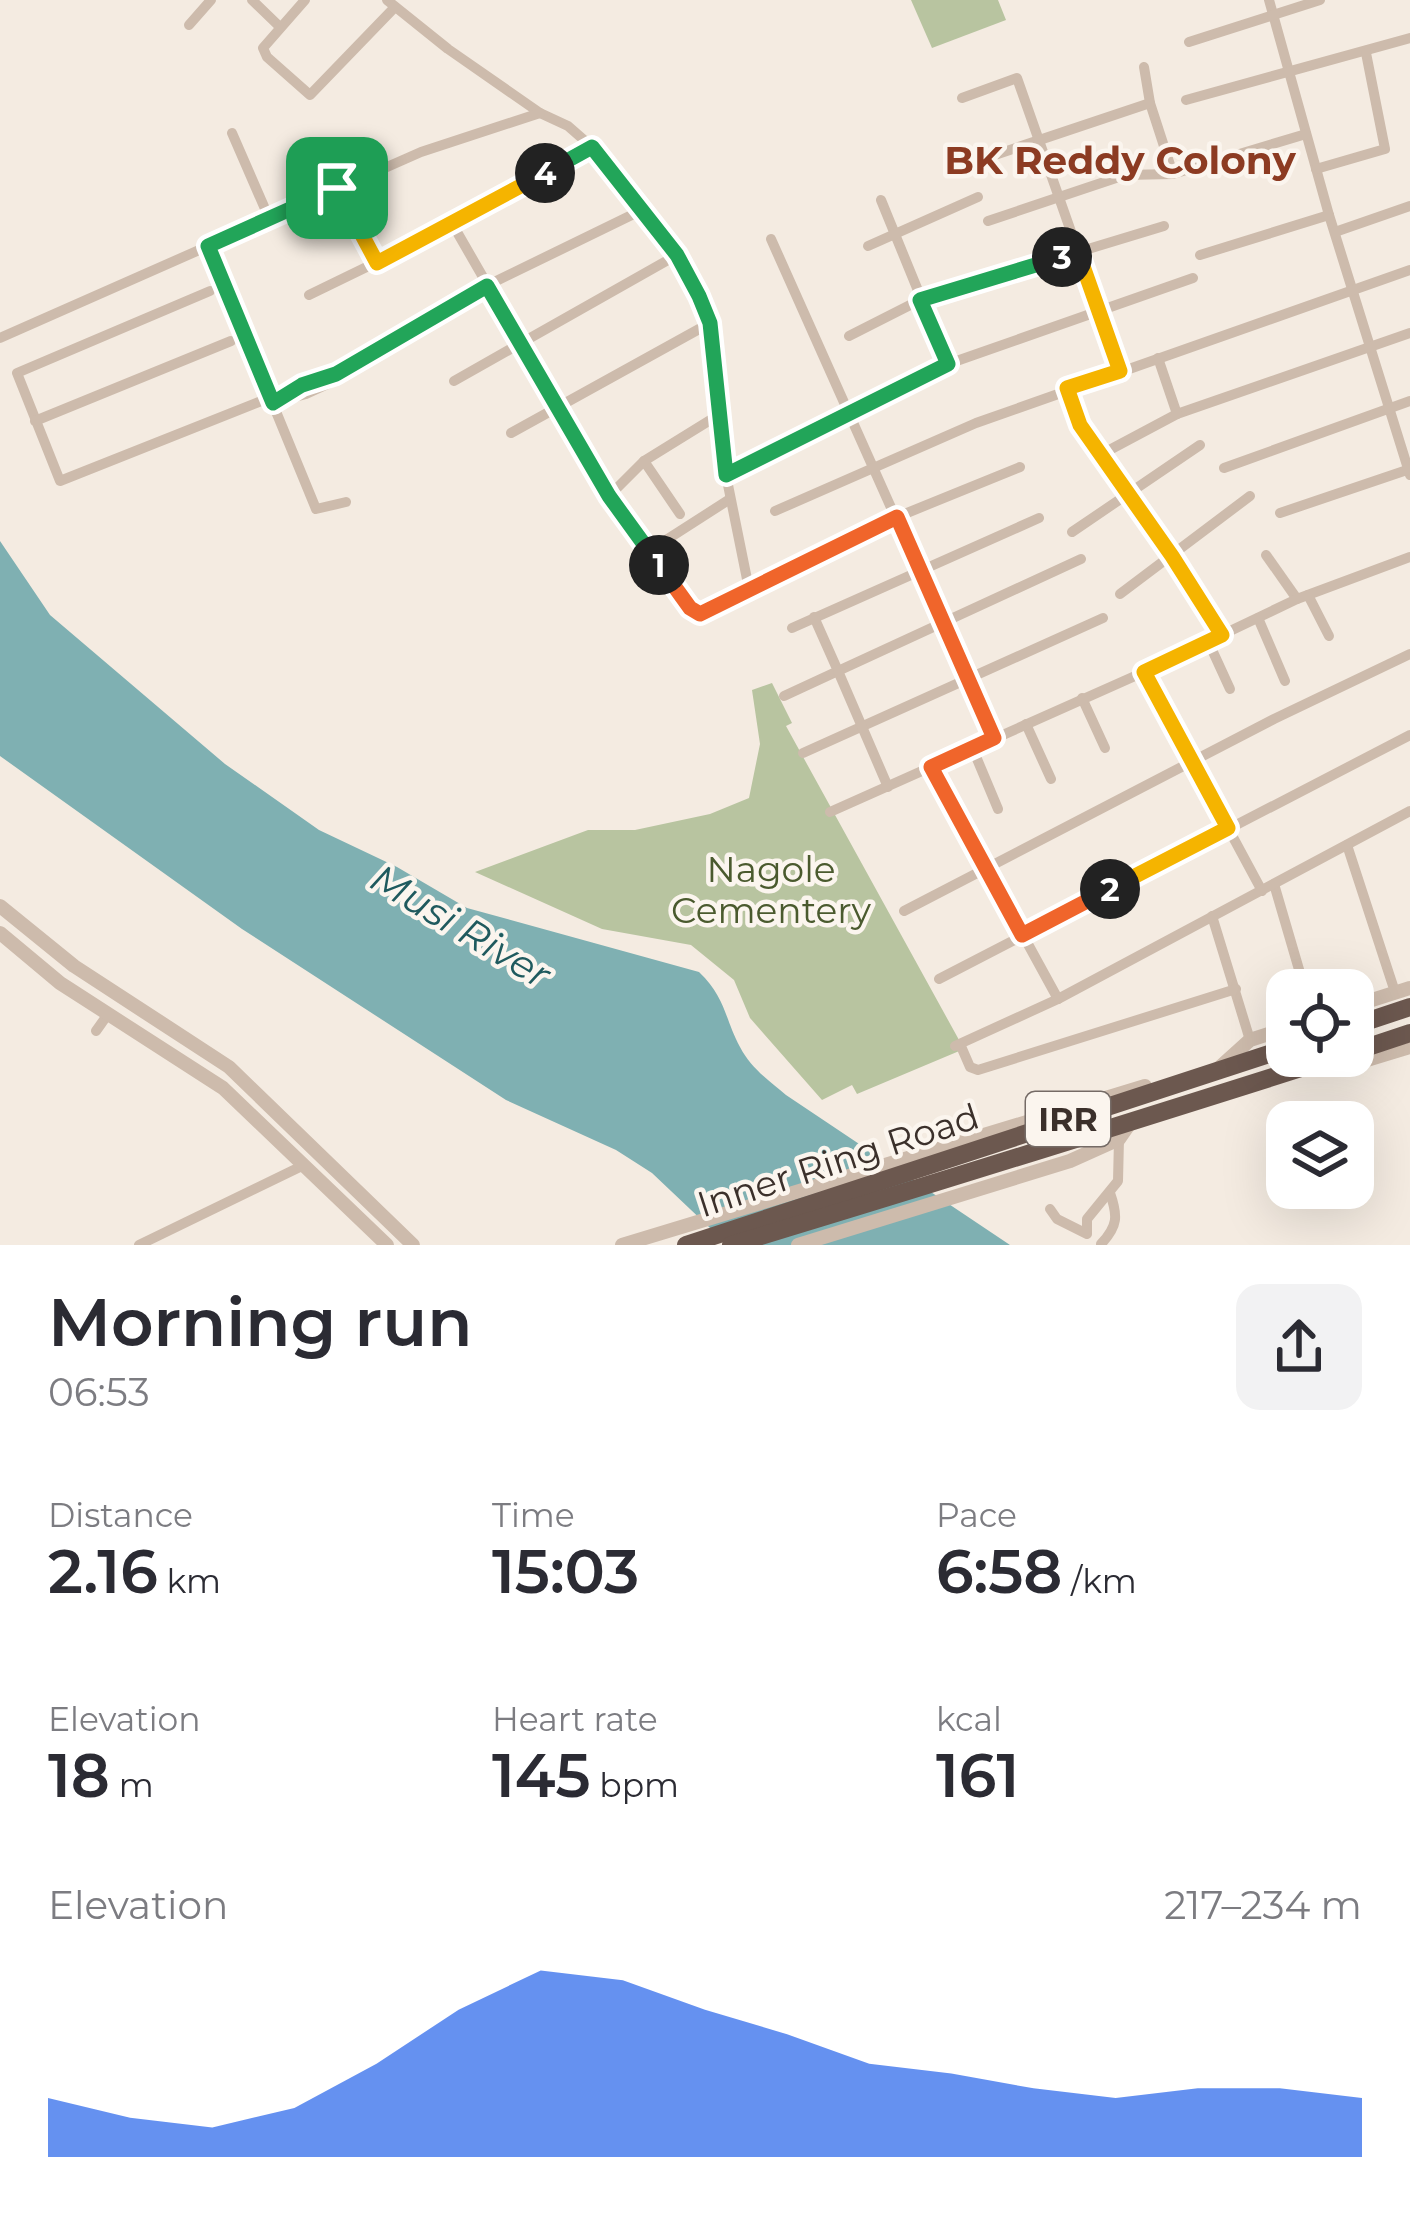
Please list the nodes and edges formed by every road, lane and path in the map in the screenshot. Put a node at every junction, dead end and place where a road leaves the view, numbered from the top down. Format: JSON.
{"nodes":[{"id":1,"x":211,"y":0,"type":"edge"},
{"id":2,"x":252,"y":0,"type":"edge"},
{"id":3,"x":304,"y":0,"type":"edge"},
{"id":4,"x":1269,"y":0,"type":"edge"},
{"id":5,"x":1320,"y":0,"type":"edge"},
{"id":6,"x":391,"y":3,"type":"edge"},
{"id":7,"x":1273,"y":14,"type":"junction"},
{"id":8,"x":189,"y":25,"type":"dead end"},
{"id":9,"x":280,"y":27,"type":"junction"},
{"id":10,"x":1410,"y":38,"type":"edge"},
{"id":11,"x":1189,"y":42,"type":"dead end"},
{"id":12,"x":1366,"y":53,"type":"junction"},
{"id":13,"x":1144,"y":67,"type":"dead end"},
{"id":14,"x":1288,"y":70,"type":"junction"},
{"id":15,"x":962,"y":98,"type":"dead end"},
{"id":16,"x":1186,"y":100,"type":"dead end"},
{"id":17,"x":1150,"y":103,"type":"junction"},
{"id":18,"x":540,"y":113,"type":"junction"},
{"id":19,"x":232,"y":133,"type":"dead end"},
{"id":20,"x":1306,"y":134,"type":"junction"},
{"id":21,"x":1038,"y":138,"type":"junction"},
{"id":22,"x":592,"y":147,"type":"junction"},
{"id":23,"x":952,"y":169,"type":"dead end"},
{"id":24,"x":1316,"y":169,"type":"junction"},
{"id":25,"x":1174,"y":174,"type":"junction"},
{"id":26,"x":337,"y":188,"type":"junction"},
{"id":27,"x":1058,"y":196,"type":"junction"},
{"id":28,"x":978,"y":197,"type":"dead end"},
{"id":29,"x":880,"y":200,"type":"dead end"},
{"id":30,"x":1410,"y":206,"type":"edge"},
{"id":31,"x":642,"y":210,"type":"junction"},
{"id":32,"x":1329,"y":215,"type":"junction"},
{"id":33,"x":268,"y":218,"type":"junction"},
{"id":34,"x":988,"y":221,"type":"dead end"},
{"id":35,"x":453,"y":225,"type":"junction"},
{"id":36,"x":1164,"y":226,"type":"dead end"},
{"id":37,"x":1335,"y":232,"type":"junction"},
{"id":38,"x":895,"y":233,"type":"junction"},
{"id":39,"x":771,"y":239,"type":"dead end"},
{"id":40,"x":208,"y":246,"type":"junction"},
{"id":41,"x":868,"y":246,"type":"dead end"},
{"id":42,"x":1078,"y":252,"type":"junction"},
{"id":43,"x":677,"y":255,"type":"junction"},
{"id":44,"x":1200,"y":255,"type":"dead end"},
{"id":45,"x":377,"y":263,"type":"junction"},
{"id":46,"x":1410,"y":270,"type":"edge"},
{"id":47,"x":1193,"y":278,"type":"dead end"},
{"id":48,"x":487,"y":286,"type":"junction"},
{"id":49,"x":210,"y":291,"type":"dead end"},
{"id":50,"x":1353,"y":291,"type":"junction"},
{"id":51,"x":310,"y":295,"type":"dead end"},
{"id":52,"x":920,"y":300,"type":"junction"},
{"id":53,"x":1097,"y":310,"type":"junction"},
{"id":54,"x":710,"y":323,"type":"junction"},
{"id":55,"x":1410,"y":334,"type":"edge"},
{"id":56,"x":849,"y":336,"type":"dead end"},
{"id":57,"x":0,"y":338,"type":"edge"},
{"id":58,"x":231,"y":341,"type":"dead end"},
{"id":59,"x":521,"y":346,"type":"junction"},
{"id":60,"x":1370,"y":348,"type":"junction"},
{"id":61,"x":1158,"y":358,"type":"junction"},
{"id":62,"x":948,"y":364,"type":"junction"},
{"id":63,"x":1120,"y":371,"type":"junction"},
{"id":64,"x":454,"y":381,"type":"dead end"},
{"id":65,"x":1067,"y":388,"type":"junction"},
{"id":66,"x":271,"y":400,"type":"junction"},
{"id":67,"x":1410,"y":400,"type":"edge"},
{"id":68,"x":556,"y":408,"type":"junction"},
{"id":69,"x":1390,"y":408,"type":"junction"},
{"id":70,"x":852,"y":413,"type":"junction"},
{"id":71,"x":720,"y":414,"type":"junction"},
{"id":72,"x":1178,"y":414,"type":"junction"},
{"id":73,"x":35,"y":421,"type":"junction"},
{"id":74,"x":511,"y":433,"type":"dead end"},
{"id":75,"x":1200,"y":445,"type":"dead end"},
{"id":76,"x":1100,"y":455,"type":"junction"},
{"id":77,"x":644,"y":461,"type":"junction"},
{"id":78,"x":874,"y":466,"type":"junction"},
{"id":79,"x":1020,"y":466,"type":"dead end"},
{"id":80,"x":1224,"y":468,"type":"dead end"},
{"id":81,"x":1409,"y":471,"type":"edge"},
{"id":82,"x":726,"y":475,"type":"junction"},
{"id":83,"x":1128,"y":495,"type":"junction"},
{"id":84,"x":609,"y":496,"type":"junction"},
{"id":85,"x":1250,"y":496,"type":"dead end"},
{"id":86,"x":730,"y":499,"type":"junction"},
{"id":87,"x":346,"y":502,"type":"dead end"},
{"id":88,"x":775,"y":511,"type":"dead end"},
{"id":89,"x":1280,"y":513,"type":"dead end"},
{"id":90,"x":680,"y":514,"type":"dead end"},
{"id":91,"x":897,"y":517,"type":"junction"},
{"id":92,"x":1039,"y":518,"type":"dead end"},
{"id":93,"x":1072,"y":532,"type":"dead end"},
{"id":94,"x":649,"y":550,"type":"junction"},
{"id":95,"x":1266,"y":554,"type":"dead end"},
{"id":96,"x":1172,"y":556,"type":"junction"},
{"id":97,"x":1410,"y":557,"type":"edge"},
{"id":98,"x":1081,"y":560,"type":"dead end"},
{"id":99,"x":921,"y":571,"type":"junction"},
{"id":100,"x":749,"y":589,"type":"junction"},
{"id":101,"x":1120,"y":594,"type":"dead end"},
{"id":102,"x":1303,"y":597,"type":"junction"},
{"id":103,"x":814,"y":617,"type":"junction"},
{"id":104,"x":1102,"y":618,"type":"dead end"},
{"id":105,"x":1258,"y":618,"type":"junction"},
{"id":106,"x":944,"y":623,"type":"junction"},
{"id":107,"x":792,"y":628,"type":"dead end"},
{"id":108,"x":1222,"y":635,"type":"junction"},
{"id":109,"x":1329,"y":636,"type":"dead end"},
{"id":110,"x":1208,"y":641,"type":"junction"},
{"id":111,"x":1410,"y":654,"type":"edge"},
{"id":112,"x":838,"y":671,"type":"junction"},
{"id":113,"x":1144,"y":672,"type":"junction"},
{"id":114,"x":968,"y":679,"type":"junction"},
{"id":115,"x":1285,"y":681,"type":"dead end"},
{"id":116,"x":1230,"y":689,"type":"dead end"},
{"id":117,"x":784,"y":696,"type":"dead end"},
{"id":118,"x":1082,"y":698,"type":"junction"},
{"id":119,"x":1026,"y":724,"type":"junction"},
{"id":120,"x":861,"y":725,"type":"junction"},
{"id":121,"x":1410,"y":735,"type":"edge"},
{"id":122,"x":994,"y":738,"type":"junction"},
{"id":123,"x":972,"y":747,"type":"junction"},
{"id":124,"x":1105,"y":748,"type":"dead end"},
{"id":125,"x":803,"y":753,"type":"dead end"},
{"id":126,"x":1192,"y":762,"type":"junction"},
{"id":127,"x":931,"y":767,"type":"junction"},
{"id":128,"x":1051,"y":779,"type":"dead end"},
{"id":129,"x":888,"y":787,"type":"junction"},
{"id":130,"x":998,"y":809,"type":"dead end"},
{"id":131,"x":830,"y":812,"type":"dead end"},
{"id":132,"x":1410,"y":812,"type":"edge"},
{"id":133,"x":1228,"y":828,"type":"junction"},
{"id":134,"x":1347,"y":845,"type":"junction"},
{"id":135,"x":985,"y":868,"type":"junction"},
{"id":136,"x":1268,"y":887,"type":"junction"},
{"id":137,"x":0,"y":907,"type":"edge"},
{"id":138,"x":904,"y":911,"type":"dead end"},
{"id":139,"x":1212,"y":916,"type":"junction"},
{"id":140,"x":0,"y":933,"type":"edge"},
{"id":141,"x":1022,"y":935,"type":"junction"},
{"id":142,"x":1297,"y":969,"type":"edge"},
{"id":143,"x":939,"y":979,"type":"dead end"},
{"id":144,"x":1236,"y":988,"type":"junction"},
{"id":145,"x":1403,"y":990,"type":"edge"},
{"id":146,"x":1058,"y":999,"type":"junction"},
{"id":147,"x":1374,"y":999,"type":"edge"},
{"id":148,"x":1410,"y":1007,"type":"edge"},
{"id":149,"x":108,"y":1014,"type":"junction"},
{"id":150,"x":1374,"y":1019,"type":"edge"},
{"id":151,"x":96,"y":1031,"type":"dead end"},
{"id":152,"x":1410,"y":1033,"type":"edge"},
{"id":153,"x":1266,"y":1035,"type":"edge"},
{"id":154,"x":1250,"y":1040,"type":"junction"},
{"id":155,"x":1374,"y":1045,"type":"edge"},
{"id":156,"x":1410,"y":1048,"type":"edge"},
{"id":157,"x":1266,"y":1055,"type":"edge"},
{"id":158,"x":1374,"y":1058,"type":"edge"},
{"id":159,"x":1215,"y":1072,"type":"junction"},
{"id":160,"x":1278,"y":1077,"type":"edge"},
{"id":161,"x":1184,"y":1082,"type":"junction"},
{"id":162,"x":1124,"y":1132,"type":"junction"},
{"id":163,"x":304,"y":1165,"type":"junction"},
{"id":164,"x":926,"y":1174,"type":"junction"},
{"id":165,"x":1110,"y":1192,"type":"junction"},
{"id":166,"x":1050,"y":1209,"type":"dead end"},
{"id":167,"x":1087,"y":1234,"type":"junction"},
{"id":168,"x":740,"y":1242,"type":"edge"},
{"id":169,"x":139,"y":1245,"type":"edge"},
{"id":170,"x":387,"y":1245,"type":"edge"},
{"id":171,"x":413,"y":1245,"type":"edge"},
{"id":172,"x":622,"y":1245,"type":"edge"},
{"id":173,"x":686,"y":1245,"type":"edge"},
{"id":174,"x":798,"y":1245,"type":"edge"},
{"id":175,"x":1101,"y":1245,"type":"edge"}],
"edges":[{"from":1,"to":8,"type":"street"},
{"from":2,"to":9,"type":"street"},
{"from":3,"to":9,"type":"street"},
{"from":4,"to":7,"type":"street"},
{"from":5,"to":7,"type":"street"},
{"from":6,"to":9,"type":"street"},
{"from":6,"to":18,"type":"street"},
{"from":7,"to":11,"type":"street"},
{"from":7,"to":14,"type":"street"},
{"from":10,"to":12,"type":"street"},
{"from":12,"to":14,"type":"street"},
{"from":12,"to":24,"type":"street"},
{"from":13,"to":17,"type":"street"},
{"from":14,"to":16,"type":"street"},
{"from":14,"to":20,"type":"street"},
{"from":15,"to":21,"type":"street"},
{"from":17,"to":21,"type":"street"},
{"from":17,"to":25,"type":"street"},
{"from":18,"to":22,"type":"street"},
{"from":18,"to":26,"type":"street"},
{"from":19,"to":33,"type":"street"},
{"from":20,"to":24,"type":"street"},
{"from":20,"to":25,"type":"street"},
{"from":21,"to":23,"type":"street"},
{"from":21,"to":27,"type":"street"},
{"from":22,"to":31,"type":"street"},
{"from":22,"to":35,"type":"street"},
{"from":24,"to":32,"type":"street"},
{"from":25,"to":27,"type":"street"},
{"from":26,"to":33,"type":"street"},
{"from":26,"to":45,"type":"street"},
{"from":27,"to":34,"type":"street"},
{"from":27,"to":42,"type":"street"},
{"from":28,"to":38,"type":"street"},
{"from":29,"to":38,"type":"street"},
{"from":30,"to":37,"type":"street"},
{"from":31,"to":43,"type":"street"},
{"from":31,"to":48,"type":"street"},
{"from":32,"to":37,"type":"street"},
{"from":32,"to":44,"type":"street"},
{"from":33,"to":40,"type":"street"},
{"from":35,"to":45,"type":"street"},
{"from":35,"to":48,"type":"street"},
{"from":36,"to":42,"type":"street"},
{"from":37,"to":50,"type":"street"},
{"from":38,"to":41,"type":"street"},
{"from":38,"to":52,"type":"street"},
{"from":39,"to":70,"type":"street"},
{"from":40,"to":57,"type":"street"},
{"from":40,"to":66,"type":"street"},
{"from":42,"to":52,"type":"street"},
{"from":42,"to":53,"type":"street"},
{"from":43,"to":54,"type":"street"},
{"from":43,"to":59,"type":"street"},
{"from":45,"to":51,"type":"street"},
{"from":46,"to":50,"type":"street"},
{"from":47,"to":53,"type":"street"},
{"from":48,"to":59,"type":"street"},
{"from":48,"to":66,"type":"street"},
{"from":49,"to":73,"type":"street"},
{"from":50,"to":60,"type":"street"},
{"from":50,"to":61,"type":"street"},
{"from":52,"to":56,"type":"street"},
{"from":52,"to":62,"type":"street"},
{"from":53,"to":62,"type":"street"},
{"from":53,"to":63,"type":"street"},
{"from":54,"to":68,"type":"street"},
{"from":54,"to":71,"type":"street"},
{"from":55,"to":60,"type":"street"},
{"from":58,"to":73,"type":"street"},
{"from":59,"to":64,"type":"street"},
{"from":59,"to":68,"type":"street"},
{"from":60,"to":69,"type":"street"},
{"from":60,"to":72,"type":"street"},
{"from":61,"to":63,"type":"street"},
{"from":61,"to":72,"type":"street"},
{"from":62,"to":70,"type":"street"},
{"from":63,"to":65,"type":"street"},
{"from":65,"to":76,"type":"street"},
{"from":65,"to":78,"type":"street"},
{"from":66,"to":73,"type":"street"},
{"from":66,"to":87,"type":"street"},
{"from":67,"to":69,"type":"street"},
{"from":68,"to":74,"type":"street"},
{"from":68,"to":84,"type":"street"},
{"from":69,"to":80,"type":"street"},
{"from":69,"to":81,"type":"street"},
{"from":70,"to":78,"type":"street"},
{"from":70,"to":82,"type":"street"},
{"from":71,"to":77,"type":"street"},
{"from":71,"to":82,"type":"street"},
{"from":72,"to":76,"type":"street"},
{"from":75,"to":83,"type":"street"},
{"from":76,"to":83,"type":"street"},
{"from":77,"to":84,"type":"street"},
{"from":77,"to":90,"type":"street"},
{"from":78,"to":88,"type":"street"},
{"from":78,"to":91,"type":"street"},
{"from":79,"to":91,"type":"street"},
{"from":81,"to":89,"type":"street"},
{"from":82,"to":86,"type":"street"},
{"from":83,"to":93,"type":"street"},
{"from":83,"to":96,"type":"street"},
{"from":84,"to":94,"type":"street"},
{"from":85,"to":96,"type":"street"},
{"from":86,"to":94,"type":"street"},
{"from":86,"to":100,"type":"street"},
{"from":91,"to":99,"type":"street"},
{"from":91,"to":100,"type":"street"},
{"from":92,"to":99,"type":"street"},
{"from":94,"to":100,"type":"street"},
{"from":95,"to":102,"type":"street"},
{"from":96,"to":101,"type":"street"},
{"from":96,"to":108,"type":"street"},
{"from":97,"to":102,"type":"street"},
{"from":98,"to":106,"type":"street"},
{"from":99,"to":103,"type":"street"},
{"from":99,"to":106,"type":"street"},
{"from":102,"to":105,"type":"street"},
{"from":102,"to":109,"type":"street"},
{"from":103,"to":107,"type":"street"},
{"from":103,"to":112,"type":"street"},
{"from":104,"to":114,"type":"street"},
{"from":105,"to":108,"type":"street"},
{"from":105,"to":115,"type":"street"},
{"from":106,"to":112,"type":"street"},
{"from":106,"to":114,"type":"street"},
{"from":108,"to":110,"type":"street"},
{"from":110,"to":113,"type":"street"},
{"from":110,"to":116,"type":"street"},
{"from":111,"to":126,"type":"street"},
{"from":112,"to":117,"type":"street"},
{"from":112,"to":120,"type":"street"},
{"from":113,"to":118,"type":"street"},
{"from":113,"to":126,"type":"street"},
{"from":114,"to":120,"type":"street"},
{"from":114,"to":122,"type":"street"},
{"from":118,"to":119,"type":"street"},
{"from":118,"to":124,"type":"street"},
{"from":119,"to":122,"type":"street"},
{"from":119,"to":128,"type":"street"},
{"from":120,"to":125,"type":"street"},
{"from":120,"to":129,"type":"street"},
{"from":121,"to":133,"type":"street"},
{"from":122,"to":123,"type":"street"},
{"from":123,"to":127,"type":"street"},
{"from":123,"to":130,"type":"street"},
{"from":126,"to":133,"type":"street"},
{"from":126,"to":135,"type":"street"},
{"from":127,"to":129,"type":"street"},
{"from":127,"to":135,"type":"street"},
{"from":129,"to":131,"type":"street"},
{"from":132,"to":134,"type":"street"},
{"from":133,"to":136,"type":"street"},
{"from":133,"to":141,"type":"street"},
{"from":134,"to":136,"type":"street"},
{"from":134,"to":145,"type":"street"},
{"from":135,"to":138,"type":"street"},
{"from":135,"to":141,"type":"street"},
{"from":136,"to":139,"type":"street"},
{"from":136,"to":142,"type":"street"},
{"from":137,"to":171,"type":"street"},
{"from":139,"to":144,"type":"street"},
{"from":139,"to":146,"type":"street"},
{"from":140,"to":149,"type":"street"},
{"from":141,"to":143,"type":"street"},
{"from":141,"to":146,"type":"street"},
{"from":144,"to":146,"type":"street"},
{"from":144,"to":154,"type":"street"},
{"from":145,"to":147,"type":"street"},
{"from":148,"to":150,"type":"highway"},
{"from":149,"to":151,"type":"street"},
{"from":149,"to":163,"type":"street"},
{"from":152,"to":155,"type":"highway"},
{"from":153,"to":154,"type":"street"},
{"from":154,"to":159,"type":"street"},
{"from":156,"to":158,"type":"street"},
{"from":157,"to":159,"type":"highway","number":"IRR"},
{"from":159,"to":161,"type":"highway","name":"Inner Ring Road","number":"IRR"},
{"from":160,"to":162,"type":"highway","name":"Inner Ring Road","number":"IRR"},
{"from":161,"to":164,"type":"highway","name":"Inner Ring Road","number":"IRR"},
{"from":161,"to":172,"type":"street"},
{"from":162,"to":164,"type":"highway","name":"Inner Ring Road","number":"IRR"},
{"from":162,"to":165,"type":"street"},
{"from":162,"to":174,"type":"street"},
{"from":163,"to":169,"type":"street"},
{"from":163,"to":170,"type":"street"},
{"from":164,"to":168,"type":"highway","name":"Inner Ring Road","number":"IRR"},
{"from":164,"to":173,"type":"highway","name":"Inner Ring Road","number":"IRR"},
{"from":165,"to":167,"type":"street"},
{"from":165,"to":175,"type":"street"},
{"from":166,"to":167,"type":"street"},
{"from":167,"to":175,"type":"street"}]}
